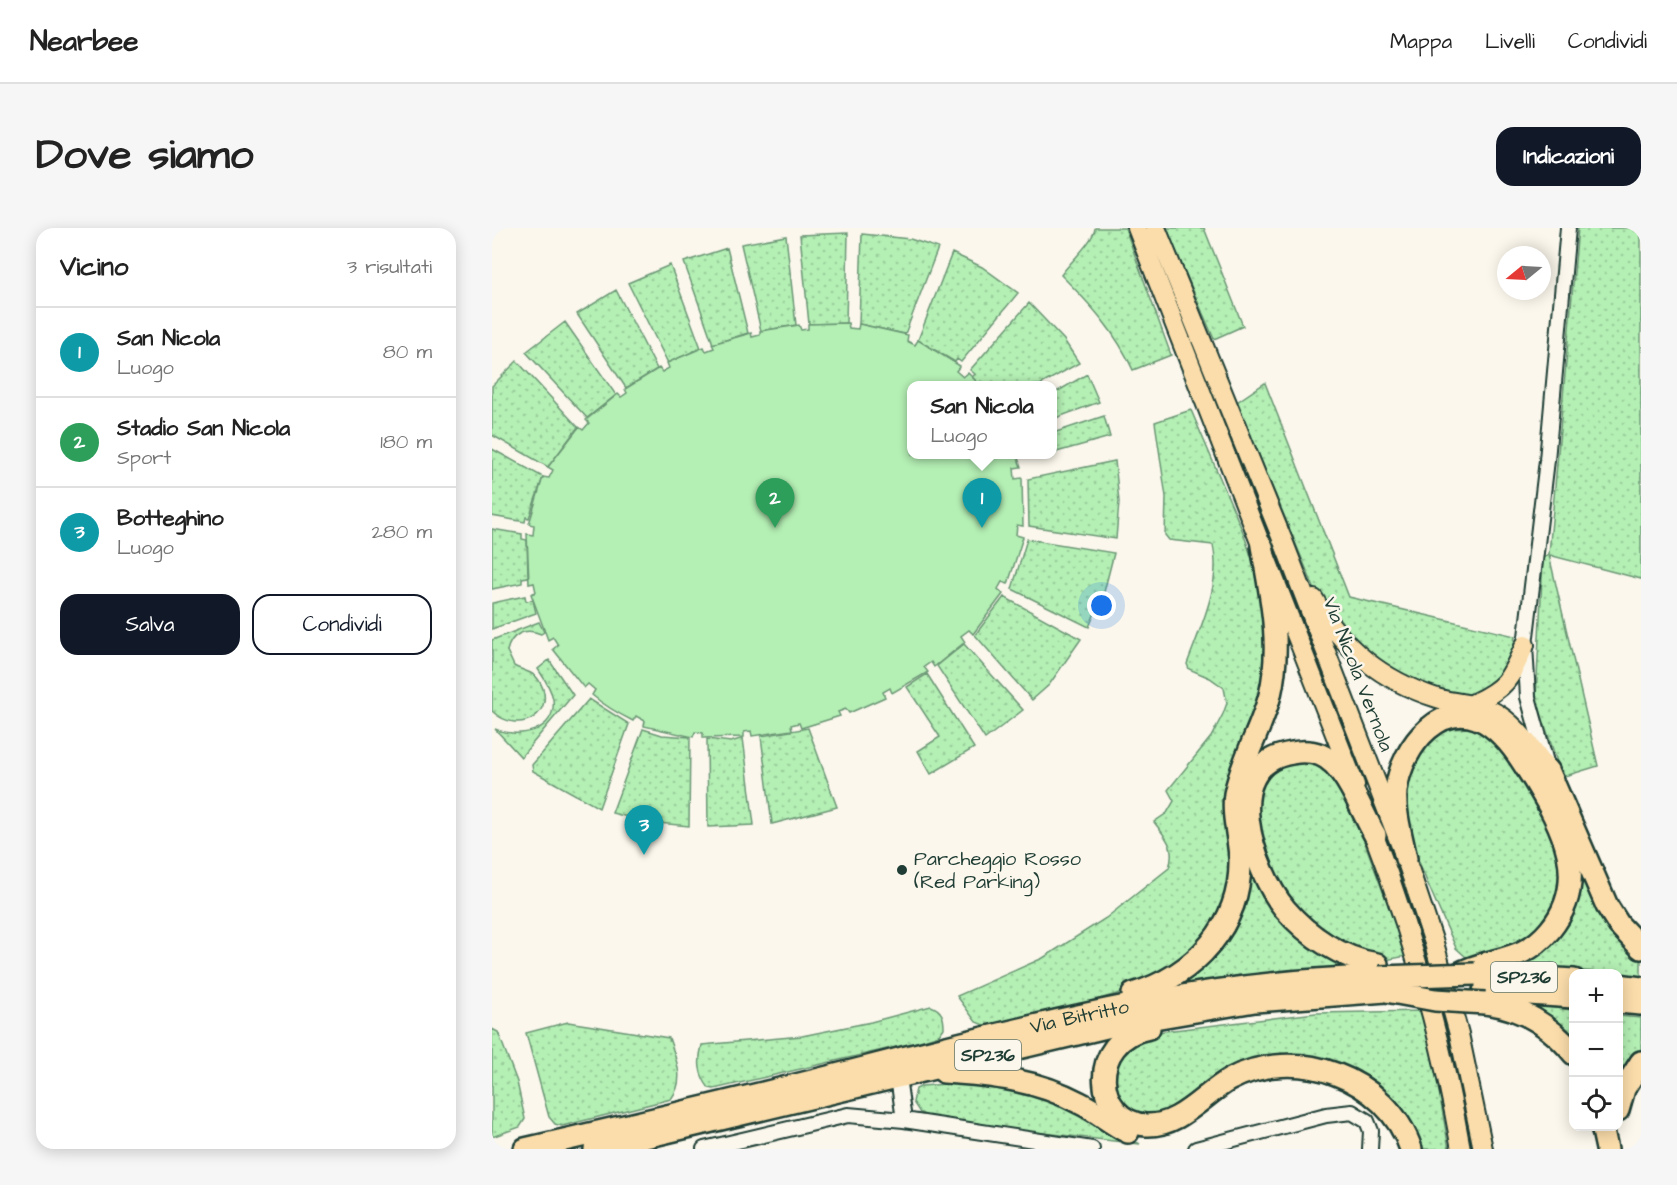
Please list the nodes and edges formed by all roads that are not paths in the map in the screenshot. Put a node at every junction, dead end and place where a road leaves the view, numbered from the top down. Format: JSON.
{"nodes":[{"id":1,"x":1137,"y":228,"type":"edge"},
{"id":2,"x":1156,"y":228,"type":"edge"},
{"id":3,"x":1568,"y":228,"type":"edge"},
{"id":4,"x":1184,"y":322,"type":"junction"},
{"id":5,"x":1221,"y":415,"type":"junction"},
{"id":6,"x":1262,"y":546,"type":"junction"},
{"id":7,"x":1285,"y":546,"type":"junction"},
{"id":8,"x":1525,"y":645,"type":"junction"},
{"id":9,"x":1474,"y":704,"type":"junction"},
{"id":10,"x":1548,"y":770,"type":"junction"},
{"id":11,"x":1375,"y":835,"type":"junction"},
{"id":12,"x":1406,"y":859,"type":"junction"},
{"id":13,"x":1641,"y":948,"type":"edge"},
{"id":14,"x":1381,"y":978,"type":"junction"},
{"id":15,"x":1569,"y":980,"type":"edge"},
{"id":16,"x":1475,"y":981,"type":"junction"},
{"id":17,"x":1623,"y":986,"type":"edge"},
{"id":18,"x":1641,"y":988,"type":"edge"},
{"id":19,"x":1332,"y":994,"type":"junction"},
{"id":20,"x":1569,"y":996,"type":"edge"},
{"id":21,"x":1623,"y":1003,"type":"edge"},
{"id":22,"x":1641,"y":1005,"type":"edge"},
{"id":23,"x":1056,"y":1020,"type":"junction"},
{"id":24,"x":1569,"y":1048,"type":"edge"},
{"id":25,"x":1641,"y":1062,"type":"edge"},
{"id":26,"x":923,"y":1071,"type":"junction"},
{"id":27,"x":898,"y":1077,"type":"junction"},
{"id":28,"x":1623,"y":1092,"type":"edge"},
{"id":29,"x":904,"y":1120,"type":"junction"},
{"id":30,"x":716,"y":1121,"type":"junction"},
{"id":31,"x":1603,"y":1131,"type":"edge"},
{"id":32,"x":1617,"y":1131,"type":"edge"},
{"id":33,"x":525,"y":1149,"type":"edge"},
{"id":34,"x":595,"y":1149,"type":"edge"},
{"id":35,"x":645,"y":1149,"type":"edge"},
{"id":36,"x":704,"y":1149,"type":"edge"},
{"id":37,"x":1092,"y":1149,"type":"edge"},
{"id":38,"x":1196,"y":1149,"type":"edge"},
{"id":39,"x":1370,"y":1149,"type":"edge"},
{"id":40,"x":1398,"y":1149,"type":"edge"},
{"id":41,"x":1410,"y":1149,"type":"edge"},
{"id":42,"x":1461,"y":1149,"type":"edge"},
{"id":43,"x":1483,"y":1149,"type":"edge"},
{"id":44,"x":1607,"y":1149,"type":"edge"},
{"id":45,"x":1619,"y":1149,"type":"edge"}],
"edges":[{"from":1,"to":4,"type":"main road","name":"Via Nicola Vernola"},
{"from":2,"to":4,"type":"main road","name":"Via Nicola Vernola"},
{"from":3,"to":8,"type":"street"},
{"from":4,"to":5,"type":"main road","name":"Via Nicola Vernola"},
{"from":5,"to":6,"type":"main road","name":"Via Nicola Vernola"},
{"from":5,"to":7,"type":"main road","name":"Via Nicola Vernola"},
{"from":6,"to":11,"type":"main road","name":"Via Nicola Vernola"},
{"from":6,"to":23,"type":"highway"},
{"from":7,"to":9,"type":"main road"},
{"from":7,"to":12,"type":"main road","name":"Via Nicola Vernola"},
{"from":8,"to":9,"type":"main road"},
{"from":8,"to":10,"type":"street"},
{"from":9,"to":10,"type":"main road"},
{"from":10,"to":13,"type":"highway"},
{"from":11,"to":14,"type":"highway"},
{"from":11,"to":42,"type":"main road","name":"Via Nicola Vernola"},
{"from":12,"to":16,"type":"highway"},
{"from":12,"to":43,"type":"main road","name":"Via Nicola Vernola"},
{"from":14,"to":16,"type":"highway","name":"Via Bitritto","number":"SP236","bridge":true},
{"from":14,"to":16,"type":"highway","name":"Via Bitritto","number":"SP236","bridge":true},
{"from":14,"to":19,"type":"highway","name":"Via Bitritto","number":"SP236"},
{"from":14,"to":23,"type":"highway","name":"Via Bitritto","number":"SP236"},
{"from":15,"to":16,"type":"highway","name":"Via Bitritto","number":"SP236"},
{"from":16,"to":20,"type":"highway","name":"Via Bitritto","number":"SP236"},
{"from":16,"to":24,"type":"highway"},
{"from":17,"to":18,"type":"highway"},
{"from":19,"to":26,"type":"highway","name":"Via Bitritto","number":"SP236"},
{"from":19,"to":41,"type":"highway"},
{"from":21,"to":22,"type":"highway"},
{"from":23,"to":33,"type":"highway","name":"Via Bitritto","number":"SP236"},
{"from":25,"to":28,"type":"highway"},
{"from":26,"to":27,"type":"highway","name":"Via Bitritto","number":"SP236"},
{"from":26,"to":40,"type":"highway"},
{"from":27,"to":29,"type":"street"},
{"from":27,"to":30,"type":"highway","name":"Via Bitritto","number":"SP236"},
{"from":29,"to":36,"type":"street"},
{"from":29,"to":37,"type":"street"},
{"from":30,"to":34,"type":"highway","name":"Via Bitritto","number":"SP236"},
{"from":30,"to":35,"type":"highway"},
{"from":31,"to":44,"type":"highway"},
{"from":32,"to":45,"type":"highway"},
{"from":38,"to":39,"type":"street"}]}
